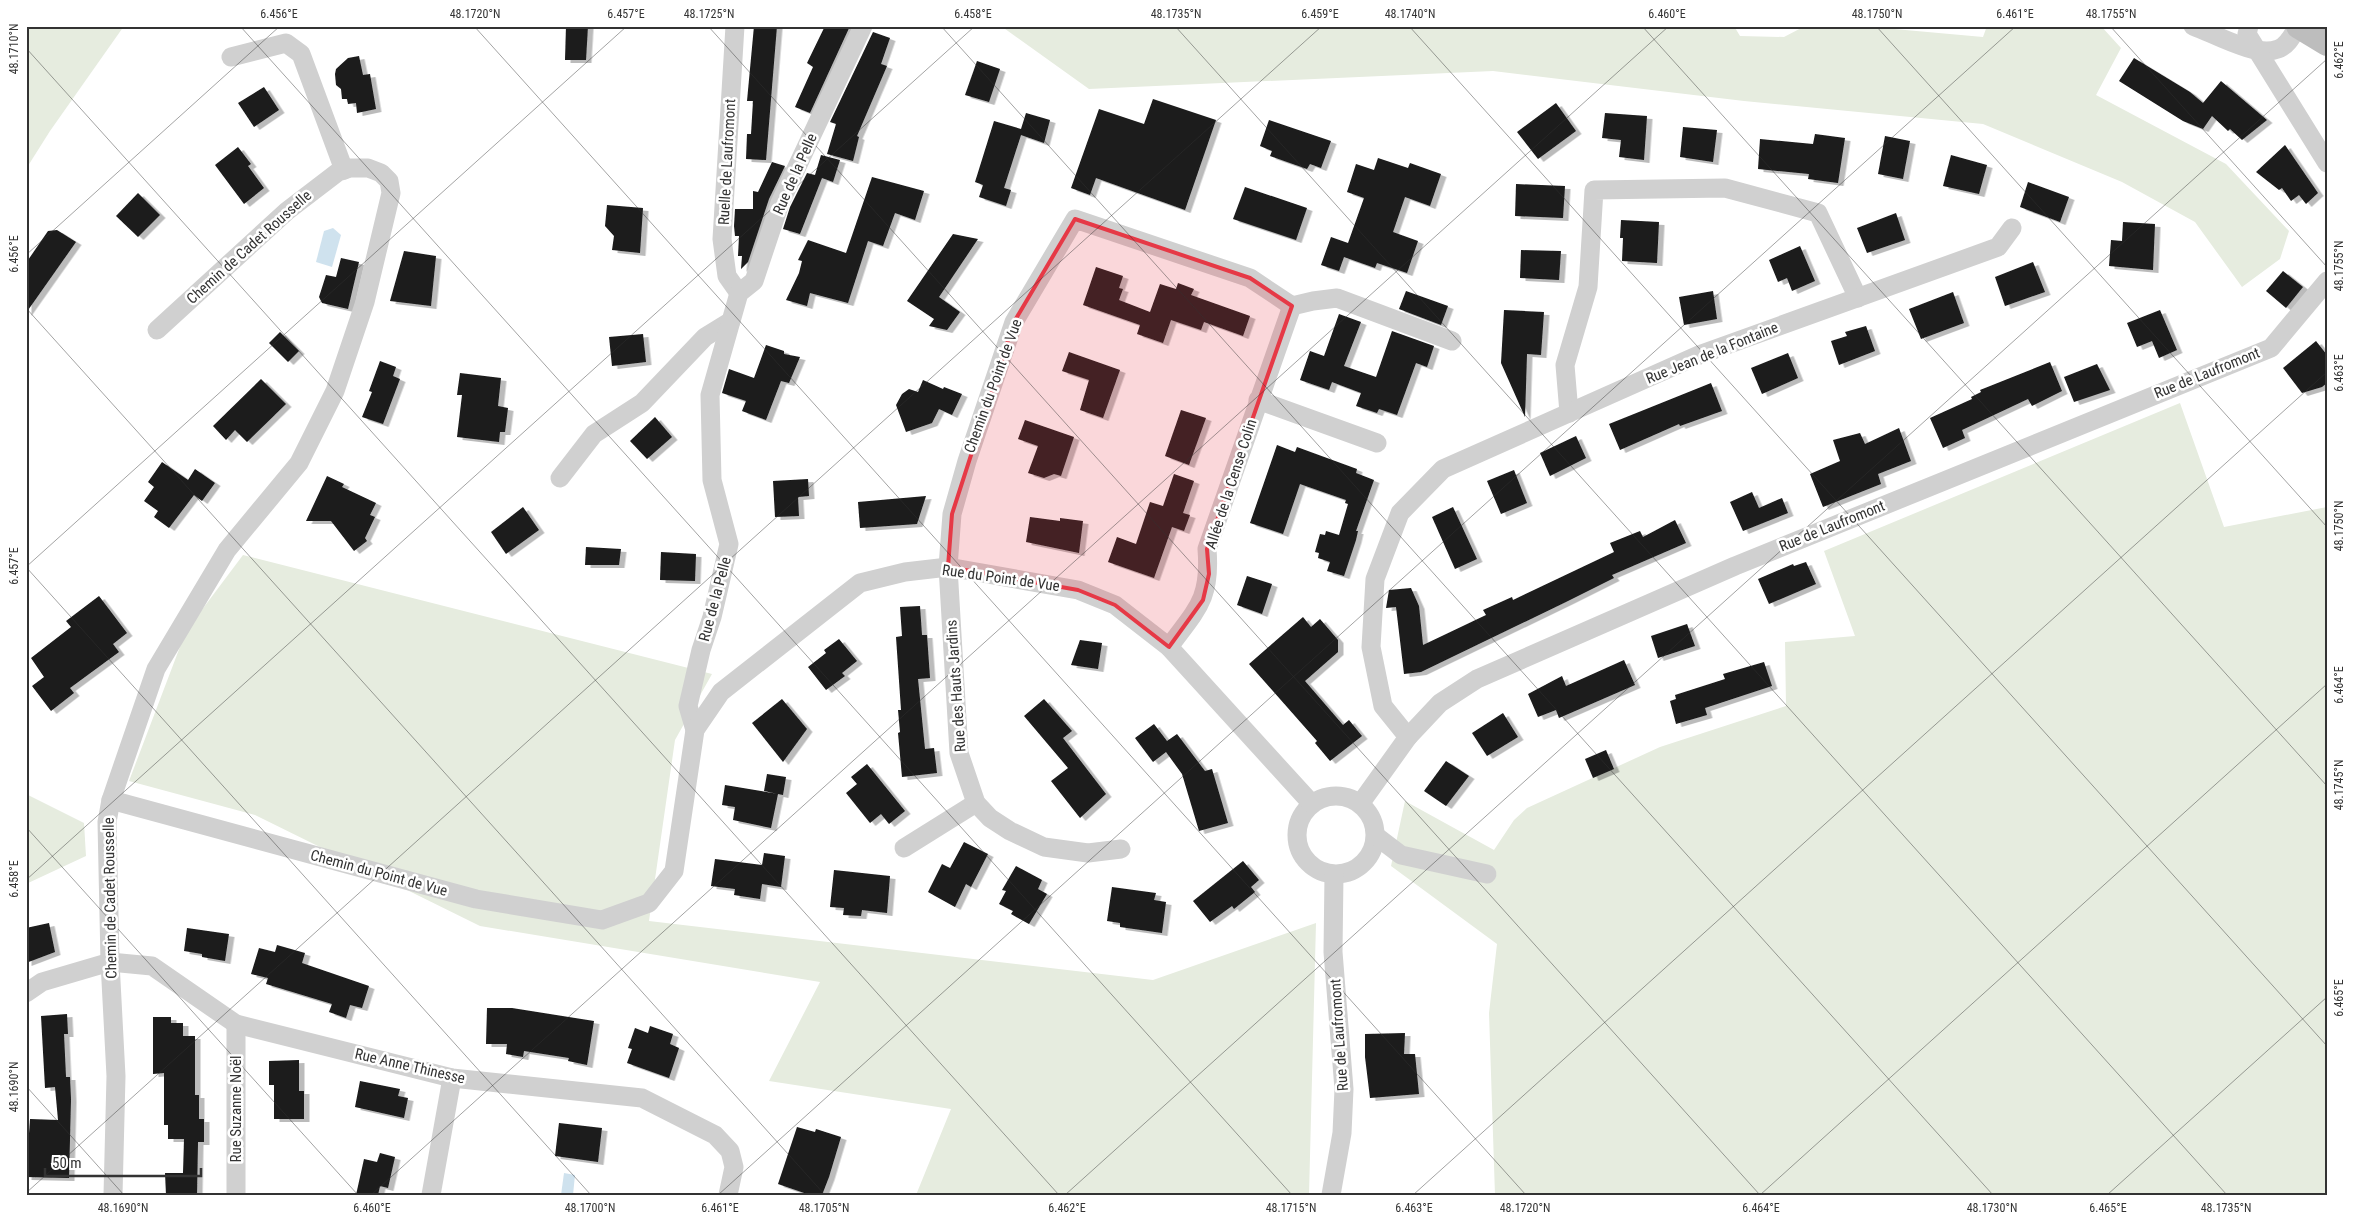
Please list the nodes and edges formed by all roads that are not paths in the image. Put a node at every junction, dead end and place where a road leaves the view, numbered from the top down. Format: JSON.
{"nodes":[{"id":1,"x":734,"y":26,"type":"edge"},
{"id":2,"x":863,"y":26,"type":"edge"},
{"id":3,"x":2193,"y":26,"type":"edge"},
{"id":4,"x":2249,"y":26,"type":"edge"},
{"id":5,"x":2299,"y":26,"type":"edge"},
{"id":6,"x":2327,"y":42,"type":"edge"},
{"id":7,"x":2279,"y":49,"type":"junction"},
{"id":8,"x":2258,"y":52,"type":"junction"},
{"id":9,"x":232,"y":57,"type":"dead end"},
{"id":10,"x":2270,"y":74,"type":"junction"},
{"id":11,"x":2327,"y":163,"type":"edge"},
{"id":12,"x":344,"y":170,"type":"junction"},
{"id":13,"x":2012,"y":228,"type":"dead end"},
{"id":14,"x":2327,"y":281,"type":"edge"},
{"id":15,"x":739,"y":293,"type":"junction"},
{"id":16,"x":1858,"y":298,"type":"junction"},
{"id":17,"x":1292,"y":306,"type":"junction"},
{"id":18,"x":731,"y":321,"type":"junction"},
{"id":19,"x":157,"y":330,"type":"dead end"},
{"id":20,"x":1452,"y":341,"type":"dead end"},
{"id":21,"x":1258,"y":400,"type":"junction"},
{"id":22,"x":1569,"y":413,"type":"junction"},
{"id":23,"x":1377,"y":443,"type":"dead end"},
{"id":24,"x":560,"y":478,"type":"dead end"},
{"id":25,"x":948,"y":567,"type":"junction"},
{"id":26,"x":1169,"y":647,"type":"junction"},
{"id":27,"x":695,"y":730,"type":"junction"},
{"id":28,"x":1408,"y":737,"type":"junction"},
{"id":29,"x":111,"y":800,"type":"junction"},
{"id":30,"x":976,"y":803,"type":"junction"},
{"id":31,"x":1312,"y":804,"type":"junction"},
{"id":32,"x":1360,"y":804,"type":"junction"},
{"id":33,"x":1376,"y":836,"type":"junction"},
{"id":34,"x":904,"y":848,"type":"dead end"},
{"id":35,"x":1121,"y":849,"type":"dead end"},
{"id":36,"x":1487,"y":874,"type":"dead end"},
{"id":37,"x":1334,"y":875,"type":"junction"},
{"id":38,"x":649,"y":903,"type":"joint"},
{"id":39,"x":110,"y":962,"type":"junction"},
{"id":40,"x":26,"y":993,"type":"edge"},
{"id":41,"x":236,"y":1024,"type":"junction"},
{"id":42,"x":452,"y":1078,"type":"junction"},
{"id":43,"x":113,"y":1195,"type":"edge"},
{"id":44,"x":236,"y":1195,"type":"edge"},
{"id":45,"x":431,"y":1195,"type":"edge"},
{"id":46,"x":728,"y":1195,"type":"edge"},
{"id":47,"x":1331,"y":1195,"type":"edge"}],
"edges":[{"from":1,"to":15,"type":"street","name":"Ruelle de Laufromont"},
{"from":2,"to":15,"type":"street","name":"Rue de la Pelle"},
{"from":3,"to":8,"type":"street"},
{"from":4,"to":8,"type":"street"},
{"from":5,"to":6,"type":"main road"},
{"from":5,"to":7,"type":"street"},
{"from":7,"to":8,"type":"street"},
{"from":7,"to":10,"type":"street"},
{"from":8,"to":10,"type":"street"},
{"from":9,"to":12,"type":"street"},
{"from":10,"to":11,"type":"street"},
{"from":12,"to":19,"type":"street","name":"Chemin de Cadet Rousselle"},
{"from":12,"to":29,"type":"street","name":"Chemin de Cadet Rousselle"},
{"from":13,"to":16,"type":"street","name":"Rue Jean de la Fontaine"},
{"from":14,"to":28,"type":"street","name":"Rue de Laufromont"},
{"from":15,"to":18,"type":"street","name":"Rue de la Pelle"},
{"from":16,"to":22,"type":"street","name":"Rue Jean de la Fontaine"},
{"from":16,"to":22,"type":"street"},
{"from":17,"to":20,"type":"street"},
{"from":17,"to":21,"type":"street","name":"Allée de la Cense Colin"},
{"from":17,"to":25,"type":"street","name":"Chemin du Point de Vue"},
{"from":18,"to":24,"type":"street"},
{"from":18,"to":27,"type":"street","name":"Rue de la Pelle"},
{"from":21,"to":23,"type":"street","name":"Allée de la Cense Colin"},
{"from":21,"to":26,"type":"street","name":"Allée de la Cense Colin"},
{"from":22,"to":28,"type":"street","name":"Rue Jean de la Fontaine"},
{"from":25,"to":26,"type":"street","name":"Rue du Point de Vue"},
{"from":25,"to":27,"type":"street","name":"Rue du Point de Vue"},
{"from":25,"to":30,"type":"street","name":"Rue des Hauts Jardins"},
{"from":26,"to":31,"type":"street","name":"Rue du Point de Vue"},
{"from":27,"to":38,"type":"street","name":"Rue du Point de Vue"},
{"from":28,"to":32,"type":"street","name":"Rue de Laufromont"},
{"from":29,"to":38,"type":"street","name":"Chemin du Point de Vue"},
{"from":29,"to":39,"type":"street","name":"Chemin de Cadet Rousselle"},
{"from":30,"to":34,"type":"street"},
{"from":30,"to":35,"type":"street","name":"Rue des Hauts Jardins"},
{"from":31,"to":32,"type":"street"},
{"from":31,"to":37,"type":"street"},
{"from":32,"to":33,"type":"street"},
{"from":33,"to":36,"type":"street"},
{"from":33,"to":37,"type":"street"},
{"from":37,"to":47,"type":"street","name":"Rue de Laufromont"},
{"from":39,"to":40,"type":"street"},
{"from":39,"to":41,"type":"street","name":"Rue Anne Thinesse"},
{"from":39,"to":43,"type":"street","name":"Chemin de Cadet Rousselle"},
{"from":41,"to":42,"type":"street","name":"Rue Anne Thinesse"},
{"from":41,"to":44,"type":"street","name":"Rue Suzanne Noël"},
{"from":42,"to":45,"type":"street"},
{"from":42,"to":46,"type":"street","name":"Rue Anne Thinesse"}]}
